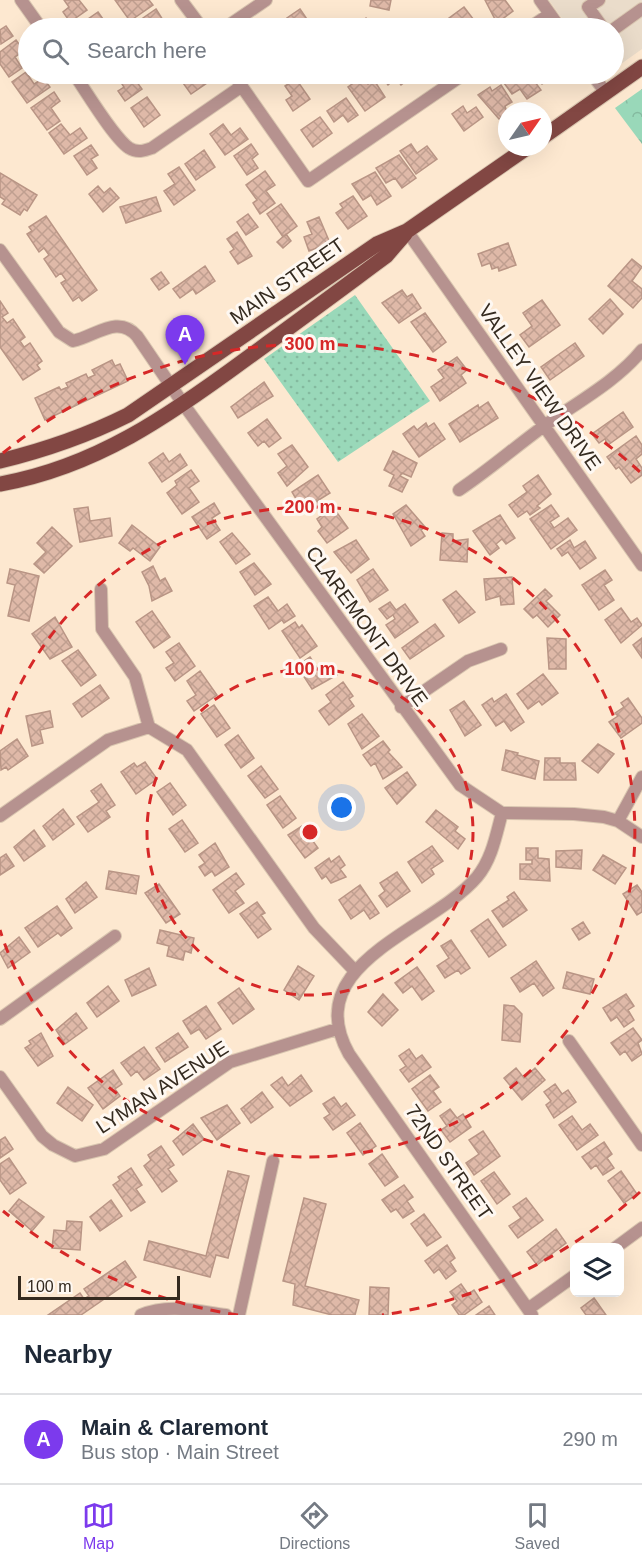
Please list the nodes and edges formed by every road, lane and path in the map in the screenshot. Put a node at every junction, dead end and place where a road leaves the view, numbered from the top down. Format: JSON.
{"nodes":[{"id":1,"x":21,"y":0,"type":"edge"},
{"id":2,"x":182,"y":0,"type":"edge"},
{"id":3,"x":266,"y":0,"type":"edge"},
{"id":4,"x":540,"y":0,"type":"edge"},
{"id":5,"x":599,"y":0,"type":"edge"},
{"id":6,"x":638,"y":6,"type":"edge"},
{"id":7,"x":550,"y":14,"type":"junction"},
{"id":8,"x":34,"y":18,"type":"edge"},
{"id":9,"x":195,"y":18,"type":"edge"},
{"id":10,"x":240,"y":18,"type":"edge"},
{"id":11,"x":544,"y":18,"type":"edge"},
{"id":12,"x":553,"y":18,"type":"edge"},
{"id":13,"x":596,"y":18,"type":"edge"},
{"id":14,"x":624,"y":19,"type":"edge"},
{"id":15,"x":642,"y":67,"type":"edge"},
{"id":16,"x":624,"y":80,"type":"edge"},
{"id":17,"x":81,"y":84,"type":"edge"},
{"id":18,"x":449,"y":84,"type":"edge"},
{"id":19,"x":599,"y":84,"type":"edge"},
{"id":20,"x":618,"y":84,"type":"edge"},
{"id":21,"x":243,"y":86,"type":"joint"},
{"id":22,"x":606,"y":93,"type":"junction"},
{"id":23,"x":552,"y":131,"type":"edge"},
{"id":24,"x":515,"y":156,"type":"edge"},
{"id":25,"x":407,"y":231,"type":"junction"},
{"id":26,"x":0,"y":250,"type":"edge"},
{"id":27,"x":642,"y":350,"type":"edge"},
{"id":28,"x":171,"y":387,"type":"junction"},
{"id":29,"x":184,"y":405,"type":"junction"},
{"id":30,"x":543,"y":426,"type":"junction"},
{"id":31,"x":0,"y":461,"type":"edge"},
{"id":32,"x":0,"y":483,"type":"edge"},
{"id":33,"x":459,"y":490,"type":"dead end"},
{"id":34,"x":642,"y":565,"type":"edge"},
{"id":35,"x":101,"y":589,"type":"dead end"},
{"id":36,"x":501,"y":649,"type":"dead end"},
{"id":37,"x":401,"y":707,"type":"junction"},
{"id":38,"x":149,"y":727,"type":"junction"},
{"id":39,"x":642,"y":777,"type":"edge"},
{"id":40,"x":502,"y":813,"type":"junction"},
{"id":41,"x":0,"y":816,"type":"edge"},
{"id":42,"x":618,"y":821,"type":"junction"},
{"id":43,"x":642,"y":837,"type":"edge"},
{"id":44,"x":115,"y":936,"type":"dead end"},
{"id":45,"x":354,"y":970,"type":"junction"},
{"id":46,"x":0,"y":1019,"type":"edge"},
{"id":47,"x":337,"y":1029,"type":"junction"},
{"id":48,"x":569,"y":1041,"type":"dead end"},
{"id":49,"x":0,"y":1077,"type":"edge"},
{"id":50,"x":642,"y":1145,"type":"edge"},
{"id":51,"x":273,"y":1161,"type":"dead end"},
{"id":52,"x":642,"y":1228,"type":"edge"},
{"id":53,"x":622,"y":1243,"type":"edge"},
{"id":54,"x":570,"y":1279,"type":"edge"},
{"id":55,"x":530,"y":1312,"type":"edge"},
{"id":56,"x":141,"y":1315,"type":"edge"},
{"id":57,"x":226,"y":1315,"type":"edge"},
{"id":58,"x":239,"y":1315,"type":"edge"}],
"edges":[{"from":1,"to":8,"type":"street"},
{"from":2,"to":9,"type":"street"},
{"from":3,"to":10,"type":"street"},
{"from":4,"to":7,"type":"street"},
{"from":5,"to":13,"type":"street"},
{"from":6,"to":14,"type":"street"},
{"from":7,"to":11,"type":"street"},
{"from":7,"to":12,"type":"street"},
{"from":15,"to":16,"type":"main road"},
{"from":17,"to":21,"type":"street"},
{"from":18,"to":21,"type":"street"},
{"from":19,"to":22,"type":"street"},
{"from":20,"to":22,"type":"main road"},
{"from":22,"to":23,"type":"main road"},
{"from":24,"to":25,"type":"main road","name":"MAIN STREET"},
{"from":25,"to":28,"type":"main road","name":"MAIN STREET"},
{"from":25,"to":29,"type":"main road","name":"MAIN STREET"},
{"from":25,"to":30,"type":"street","name":"VALLEY VIEW DRIVE"},
{"from":26,"to":28,"type":"street","name":"CLAREMONT DRIVE"},
{"from":27,"to":30,"type":"street"},
{"from":28,"to":29,"type":"street","name":"CLAREMONT DRIVE"},
{"from":28,"to":31,"type":"main road","name":"MAIN STREET"},
{"from":29,"to":32,"type":"main road","name":"MAIN STREET"},
{"from":29,"to":37,"type":"street","name":"CLAREMONT DRIVE"},
{"from":30,"to":33,"type":"street"},
{"from":30,"to":34,"type":"street","name":"VALLEY VIEW DRIVE"},
{"from":35,"to":38,"type":"street"},
{"from":36,"to":37,"type":"street"},
{"from":37,"to":40,"type":"street","name":"CLAREMONT DRIVE"},
{"from":38,"to":41,"type":"street"},
{"from":38,"to":45,"type":"street"},
{"from":39,"to":42,"type":"street"},
{"from":40,"to":42,"type":"street"},
{"from":40,"to":45,"type":"street"},
{"from":42,"to":43,"type":"street"},
{"from":44,"to":46,"type":"street"},
{"from":45,"to":47,"type":"street"},
{"from":47,"to":49,"type":"street","name":"LYMAN AVENUE"},
{"from":47,"to":55,"type":"street","name":"72ND STREET"},
{"from":48,"to":50,"type":"street"},
{"from":51,"to":58,"type":"street"},
{"from":52,"to":53,"type":"street"},
{"from":54,"to":55,"type":"street"},
{"from":56,"to":57,"type":"street"}]}
